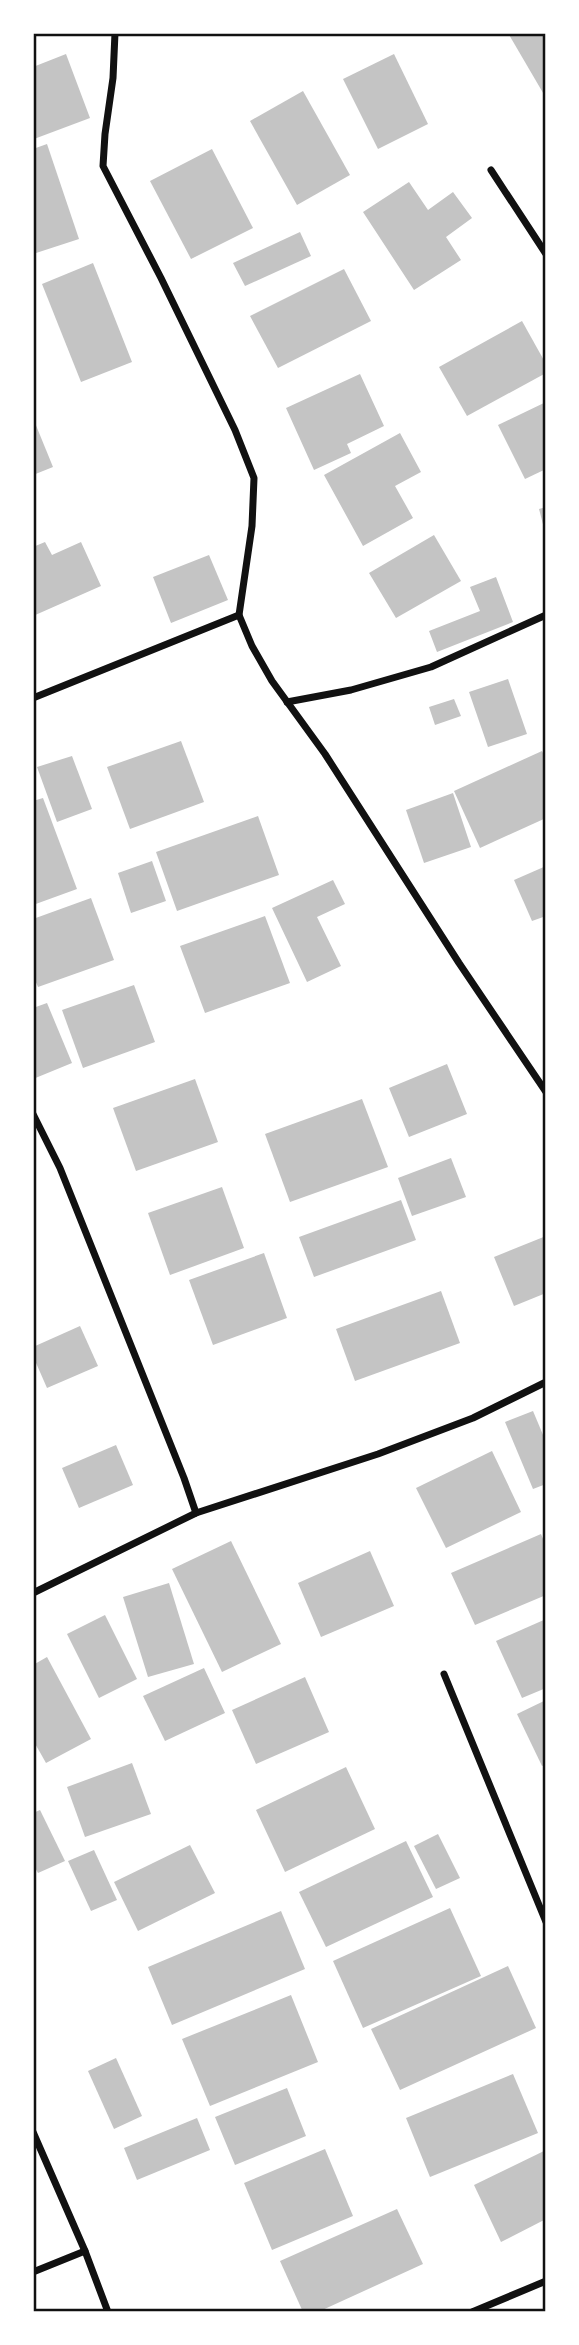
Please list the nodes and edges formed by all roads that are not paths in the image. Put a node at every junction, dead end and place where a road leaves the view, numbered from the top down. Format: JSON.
{"nodes":[{"id":1,"x":115,"y":33,"type":"edge"},
{"id":2,"x":491,"y":170,"type":"dead end"},
{"id":3,"x":546,"y":254,"type":"edge"},
{"id":4,"x":239,"y":615,"type":"junction"},
{"id":5,"x":546,"y":615,"type":"edge"},
{"id":6,"x":33,"y":698,"type":"edge"},
{"id":7,"x":287,"y":702,"type":"junction"},
{"id":8,"x":546,"y":1092,"type":"edge"},
{"id":9,"x":33,"y":1114,"type":"edge"},
{"id":10,"x":546,"y":1382,"type":"edge"},
{"id":11,"x":196,"y":1513,"type":"junction"},
{"id":12,"x":33,"y":1593,"type":"edge"},
{"id":13,"x":444,"y":1674,"type":"dead end"},
{"id":14,"x":546,"y":1922,"type":"edge"},
{"id":15,"x":33,"y":2132,"type":"edge"},
{"id":16,"x":85,"y":2250,"type":"junction"},
{"id":17,"x":33,"y":2272,"type":"edge"},
{"id":18,"x":546,"y":2281,"type":"edge"},
{"id":19,"x":108,"y":2312,"type":"edge"},
{"id":20,"x":472,"y":2312,"type":"edge"}],
"edges":[{"from":1,"to":4,"type":"street"},
{"from":2,"to":3,"type":"street"},
{"from":4,"to":6,"type":"street"},
{"from":4,"to":7,"type":"street"},
{"from":5,"to":7,"type":"street"},
{"from":7,"to":8,"type":"street"},
{"from":9,"to":11,"type":"street"},
{"from":10,"to":11,"type":"street"},
{"from":11,"to":12,"type":"street"},
{"from":13,"to":14,"type":"street"},
{"from":15,"to":16,"type":"street"},
{"from":16,"to":17,"type":"street"},
{"from":16,"to":19,"type":"street"},
{"from":18,"to":20,"type":"street"}]}
